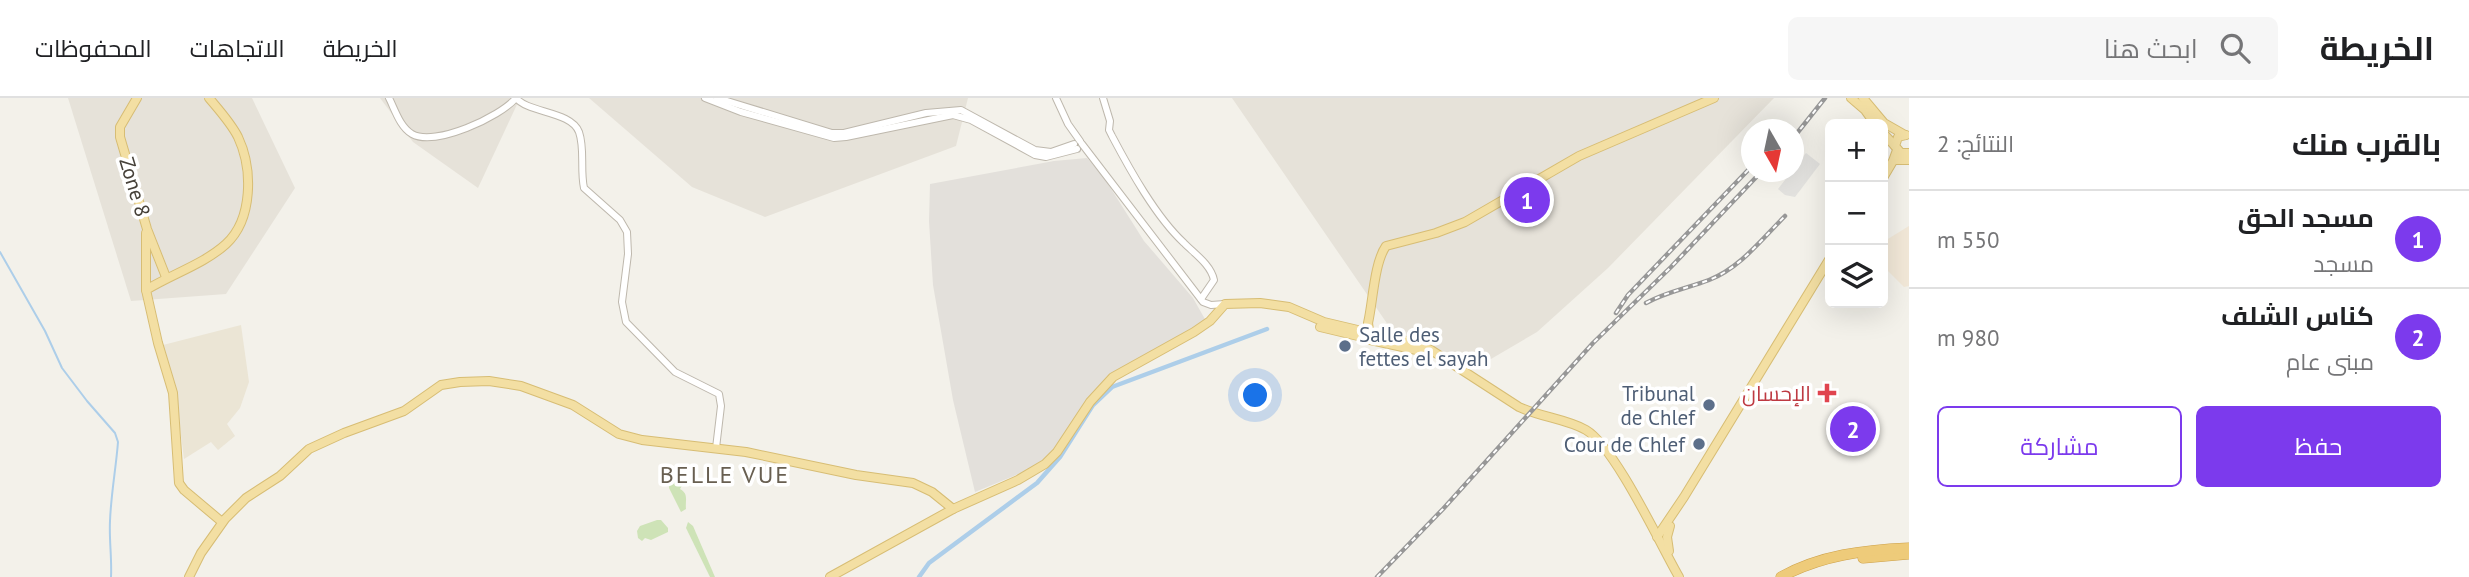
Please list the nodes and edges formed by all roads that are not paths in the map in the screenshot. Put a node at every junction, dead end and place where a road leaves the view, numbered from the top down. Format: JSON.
{"nodes":[{"id":1,"x":137,"y":98,"type":"edge"},
{"id":2,"x":209,"y":98,"type":"edge"},
{"id":3,"x":389,"y":98,"type":"edge"},
{"id":4,"x":516,"y":98,"type":"edge"},
{"id":5,"x":717,"y":98,"type":"edge"},
{"id":6,"x":1056,"y":98,"type":"edge"},
{"id":7,"x":1102,"y":98,"type":"edge"},
{"id":8,"x":1714,"y":98,"type":"edge"},
{"id":9,"x":1851,"y":98,"type":"edge"},
{"id":10,"x":1863,"y":98,"type":"edge"},
{"id":11,"x":706,"y":99,"type":"edge"},
{"id":12,"x":1871,"y":119,"type":"edge"},
{"id":13,"x":1908,"y":136,"type":"edge"},
{"id":14,"x":1888,"y":139,"type":"edge"},
{"id":15,"x":1078,"y":145,"type":"junction"},
{"id":16,"x":1902,"y":155,"type":"edge"},
{"id":17,"x":1888,"y":171,"type":"edge"},
{"id":18,"x":146,"y":225,"type":"junction"},
{"id":19,"x":1825,"y":266,"type":"edge"},
{"id":20,"x":1825,"y":274,"type":"edge"},
{"id":21,"x":166,"y":278,"type":"junction"},
{"id":22,"x":146,"y":290,"type":"junction"},
{"id":23,"x":1201,"y":299,"type":"junction"},
{"id":24,"x":1225,"y":304,"type":"junction"},
{"id":25,"x":1366,"y":332,"type":"junction"},
{"id":26,"x":716,"y":449,"type":"junction"},
{"id":27,"x":1636,"y":498,"type":"junction"},
{"id":28,"x":953,"y":509,"type":"junction"},
{"id":29,"x":1651,"y":519,"type":"junction"},
{"id":30,"x":222,"y":522,"type":"junction"},
{"id":31,"x":1670,"y":522,"type":"junction"},
{"id":32,"x":1659,"y":537,"type":"junction"},
{"id":33,"x":1909,"y":548,"type":"edge"},
{"id":34,"x":1669,"y":551,"type":"junction"},
{"id":35,"x":1909,"y":554,"type":"edge"},
{"id":36,"x":189,"y":577,"type":"edge"},
{"id":37,"x":830,"y":577,"type":"edge"},
{"id":38,"x":1681,"y":577,"type":"edge"},
{"id":39,"x":1781,"y":577,"type":"edge"},
{"id":40,"x":1796,"y":577,"type":"edge"}],
"edges":[{"from":1,"to":18,"type":"main road","name":"Zone 8"},
{"from":2,"to":21,"type":"main road"},
{"from":3,"to":4,"type":"street"},
{"from":4,"to":26,"type":"street"},
{"from":5,"to":15,"type":"street"},
{"from":6,"to":15,"type":"street"},
{"from":7,"to":23,"type":"street"},
{"from":8,"to":25,"type":"main road"},
{"from":9,"to":12,"type":"main road"},
{"from":10,"to":13,"type":"main road"},
{"from":11,"to":15,"type":"street"},
{"from":13,"to":16,"type":"main road"},
{"from":14,"to":16,"type":"main road"},
{"from":15,"to":23,"type":"street"},
{"from":16,"to":17,"type":"main road"},
{"from":18,"to":21,"type":"main road","name":"Zone 8"},
{"from":18,"to":22,"type":"main road"},
{"from":19,"to":31,"type":"main road"},
{"from":20,"to":31,"type":"main road"},
{"from":21,"to":22,"type":"main road"},
{"from":22,"to":30,"type":"main road"},
{"from":23,"to":24,"type":"street"},
{"from":24,"to":25,"type":"main road"},
{"from":24,"to":28,"type":"main road"},
{"from":25,"to":27,"type":"main road"},
{"from":26,"to":28,"type":"main road"},
{"from":26,"to":30,"type":"main road"},
{"from":27,"to":29,"type":"main road"},
{"from":27,"to":32,"type":"main road"},
{"from":28,"to":37,"type":"main road"},
{"from":29,"to":31,"type":"main road"},
{"from":29,"to":32,"type":"main road"},
{"from":30,"to":36,"type":"main road"},
{"from":31,"to":32,"type":"main road"},
{"from":31,"to":34,"type":"main road"},
{"from":32,"to":34,"type":"main road"},
{"from":32,"to":38,"type":"main road"},
{"from":33,"to":39,"type":"highway"},
{"from":34,"to":38,"type":"main road"},
{"from":35,"to":40,"type":"highway"}]}
